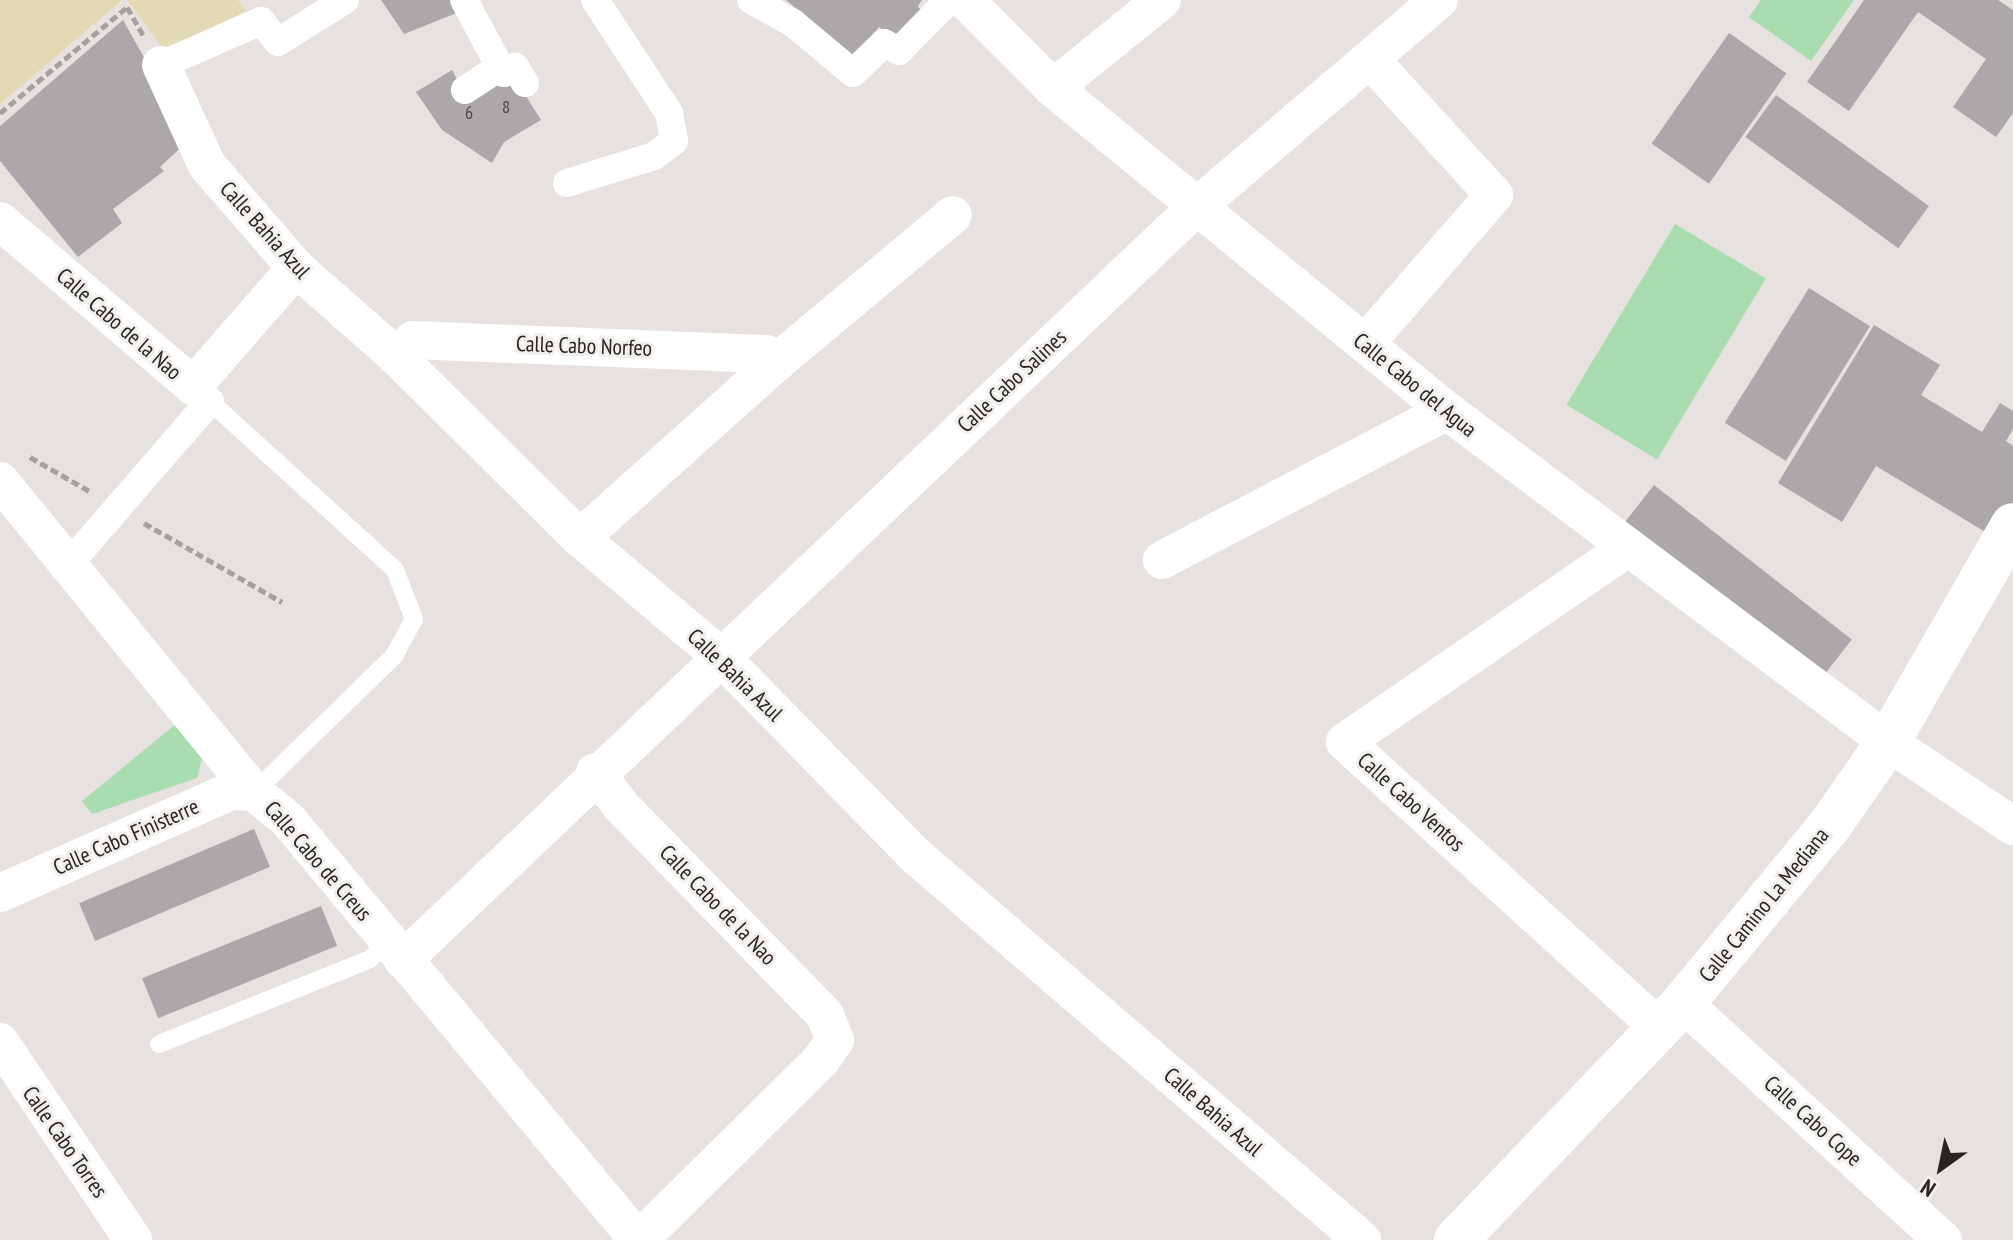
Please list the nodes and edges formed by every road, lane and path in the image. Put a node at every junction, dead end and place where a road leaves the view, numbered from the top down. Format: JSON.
{"nodes":[{"id":1,"x":345,"y":0,"type":"edge"},
{"id":2,"x":464,"y":0,"type":"edge"},
{"id":3,"x":595,"y":0,"type":"edge"},
{"id":4,"x":751,"y":0,"type":"edge"},
{"id":5,"x":949,"y":0,"type":"edge"},
{"id":6,"x":965,"y":0,"type":"edge"},
{"id":7,"x":1162,"y":0,"type":"edge"},
{"id":8,"x":1439,"y":0,"type":"edge"},
{"id":9,"x":1370,"y":59,"type":"junction"},
{"id":10,"x":161,"y":65,"type":"junction"},
{"id":11,"x":500,"y":67,"type":"junction"},
{"id":12,"x":525,"y":83,"type":"dead end"},
{"id":13,"x":1053,"y":88,"type":"junction"},
{"id":14,"x":465,"y":90,"type":"dead end"},
{"id":15,"x":0,"y":113,"type":"edge"},
{"id":16,"x":567,"y":183,"type":"dead end"},
{"id":17,"x":1194,"y":209,"type":"junction"},
{"id":18,"x":953,"y":215,"type":"dead end"},
{"id":19,"x":0,"y":221,"type":"edge"},
{"id":20,"x":296,"y":268,"type":"junction"},
{"id":21,"x":1365,"y":344,"type":"junction"},
{"id":22,"x":396,"y":356,"type":"junction"},
{"id":23,"x":777,"y":362,"type":"junction"},
{"id":24,"x":201,"y":394,"type":"junction"},
{"id":25,"x":1447,"y":411,"type":"junction"},
{"id":26,"x":0,"y":481,"type":"edge"},
{"id":27,"x":2013,"y":525,"type":"edge"},
{"id":28,"x":580,"y":538,"type":"junction"},
{"id":29,"x":1627,"y":548,"type":"junction"},
{"id":30,"x":1162,"y":560,"type":"dead end"},
{"id":31,"x":68,"y":565,"type":"junction"},
{"id":32,"x":720,"y":656,"type":"junction"},
{"id":33,"x":1888,"y":742,"type":"junction"},
{"id":34,"x":595,"y":772,"type":"junction"},
{"id":35,"x":254,"y":792,"type":"junction"},
{"id":36,"x":2013,"y":826,"type":"edge"},
{"id":37,"x":0,"y":893,"type":"edge"},
{"id":38,"x":395,"y":951,"type":"junction"},
{"id":39,"x":1671,"y":1016,"type":"junction"},
{"id":40,"x":0,"y":1042,"type":"edge"},
{"id":41,"x":159,"y":1044,"type":"dead end"},
{"id":42,"x":133,"y":1240,"type":"edge"},
{"id":43,"x":639,"y":1240,"type":"edge"},
{"id":44,"x":1362,"y":1240,"type":"edge"},
{"id":45,"x":1456,"y":1240,"type":"edge"},
{"id":46,"x":1943,"y":1240,"type":"edge"}],
"edges":[{"from":1,"to":10,"type":"street"},
{"from":2,"to":11,"type":"street"},
{"from":3,"to":16,"type":"street"},
{"from":4,"to":5,"type":"street"},
{"from":6,"to":13,"type":"street","name":"Calle Cabo del Agua"},
{"from":7,"to":13,"type":"street"},
{"from":8,"to":9,"type":"street","name":"Calle Cabo Salines"},
{"from":9,"to":17,"type":"street","name":"Calle Cabo Salines"},
{"from":9,"to":21,"type":"street"},
{"from":10,"to":15,"type":"path"},
{"from":10,"to":20,"type":"street","name":"Calle Bahia Azul"},
{"from":11,"to":12,"type":"street"},
{"from":11,"to":14,"type":"street"},
{"from":13,"to":17,"type":"street","name":"Calle Cabo del Agua"},
{"from":17,"to":21,"type":"street","name":"Calle Cabo del Agua"},
{"from":17,"to":32,"type":"street","name":"Calle Cabo Salines"},
{"from":18,"to":23,"type":"street"},
{"from":19,"to":24,"type":"street","name":"Calle Cabo de la Nao"},
{"from":20,"to":22,"type":"street","name":"Calle Bahia Azul"},
{"from":20,"to":24,"type":"street","name":"Calle Cabo de la Nao"},
{"from":21,"to":25,"type":"street","name":"Calle Cabo del Agua"},
{"from":22,"to":23,"type":"street","name":"Calle Cabo Norfeo"},
{"from":22,"to":28,"type":"street","name":"Calle Bahia Azul"},
{"from":23,"to":28,"type":"street"},
{"from":24,"to":31,"type":"street"},
{"from":24,"to":35,"type":"lane"},
{"from":25,"to":29,"type":"street","name":"Calle Cabo del Agua"},
{"from":25,"to":30,"type":"street"},
{"from":26,"to":31,"type":"street","name":"Calle Cabo de Creus"},
{"from":27,"to":33,"type":"street","name":"Calle Camino La Mediana"},
{"from":28,"to":32,"type":"street","name":"Calle Bahia Azul"},
{"from":29,"to":33,"type":"street","name":"Calle Cabo del Agua"},
{"from":29,"to":39,"type":"street","name":"Calle Cabo Ventos"},
{"from":31,"to":35,"type":"street","name":"Calle Cabo de Creus"},
{"from":32,"to":34,"type":"street","name":"Calle Cabo Salines"},
{"from":32,"to":44,"type":"street","name":"Calle Bahia Azul"},
{"from":33,"to":36,"type":"street","name":"Calle Cabo del Agua"},
{"from":33,"to":39,"type":"street","name":"Calle Camino La Mediana"},
{"from":34,"to":38,"type":"street","name":"Calle Cabo Salines"},
{"from":34,"to":43,"type":"street","name":"Calle Cabo de la Nao"},
{"from":35,"to":37,"type":"street","name":"Calle Cabo Finisterre"},
{"from":35,"to":38,"type":"street","name":"Calle Cabo de Creus"},
{"from":38,"to":41,"type":"lane"},
{"from":38,"to":43,"type":"street","name":"Calle Cabo de Creus"},
{"from":39,"to":45,"type":"street","name":"Calle Camino La Mediana"},
{"from":39,"to":46,"type":"street","name":"Calle Cabo Cope"},
{"from":40,"to":42,"type":"street","name":"Calle Cabo Torres"}]}
